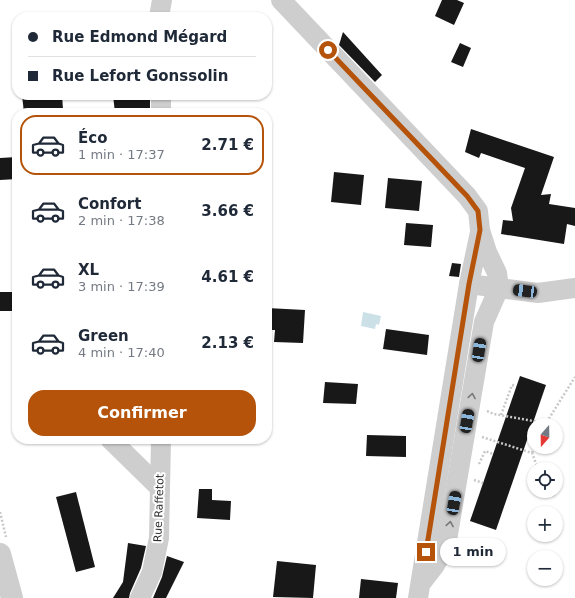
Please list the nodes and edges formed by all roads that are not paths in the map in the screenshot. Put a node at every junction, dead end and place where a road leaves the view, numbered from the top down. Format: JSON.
{"nodes":[{"id":1,"x":162,"y":0,"type":"edge"},
{"id":2,"x":282,"y":0,"type":"edge"},
{"id":3,"x":160,"y":12,"type":"edge"},
{"id":4,"x":480,"y":230,"type":"junction"},
{"id":5,"x":469,"y":284,"type":"junction"},
{"id":6,"x":498,"y":288,"type":"junction"},
{"id":7,"x":575,"y":288,"type":"edge"},
{"id":8,"x":115,"y":444,"type":"edge"},
{"id":9,"x":161,"y":444,"type":"edge"},
{"id":10,"x":160,"y":488,"type":"junction"},
{"id":11,"x":0,"y":554,"type":"edge"},
{"id":12,"x":419,"y":590,"type":"edge"},
{"id":13,"x":12,"y":598,"type":"edge"},
{"id":14,"x":140,"y":598,"type":"edge"}],
"edges":[{"from":1,"to":3,"type":"street"},
{"from":2,"to":4,"type":"street"},
{"from":4,"to":5,"type":"street"},
{"from":4,"to":6,"type":"street"},
{"from":5,"to":6,"type":"street"},
{"from":5,"to":12,"type":"street"},
{"from":6,"to":7,"type":"street"},
{"from":12,"to":6,"type":"street","one_way":true},
{"from":8,"to":10,"type":"street"},
{"from":9,"to":10,"type":"street","name":"Rue Raffetot"},
{"from":10,"to":14,"type":"street","name":"Rue Raffetot"},
{"from":11,"to":13,"type":"street"}]}
